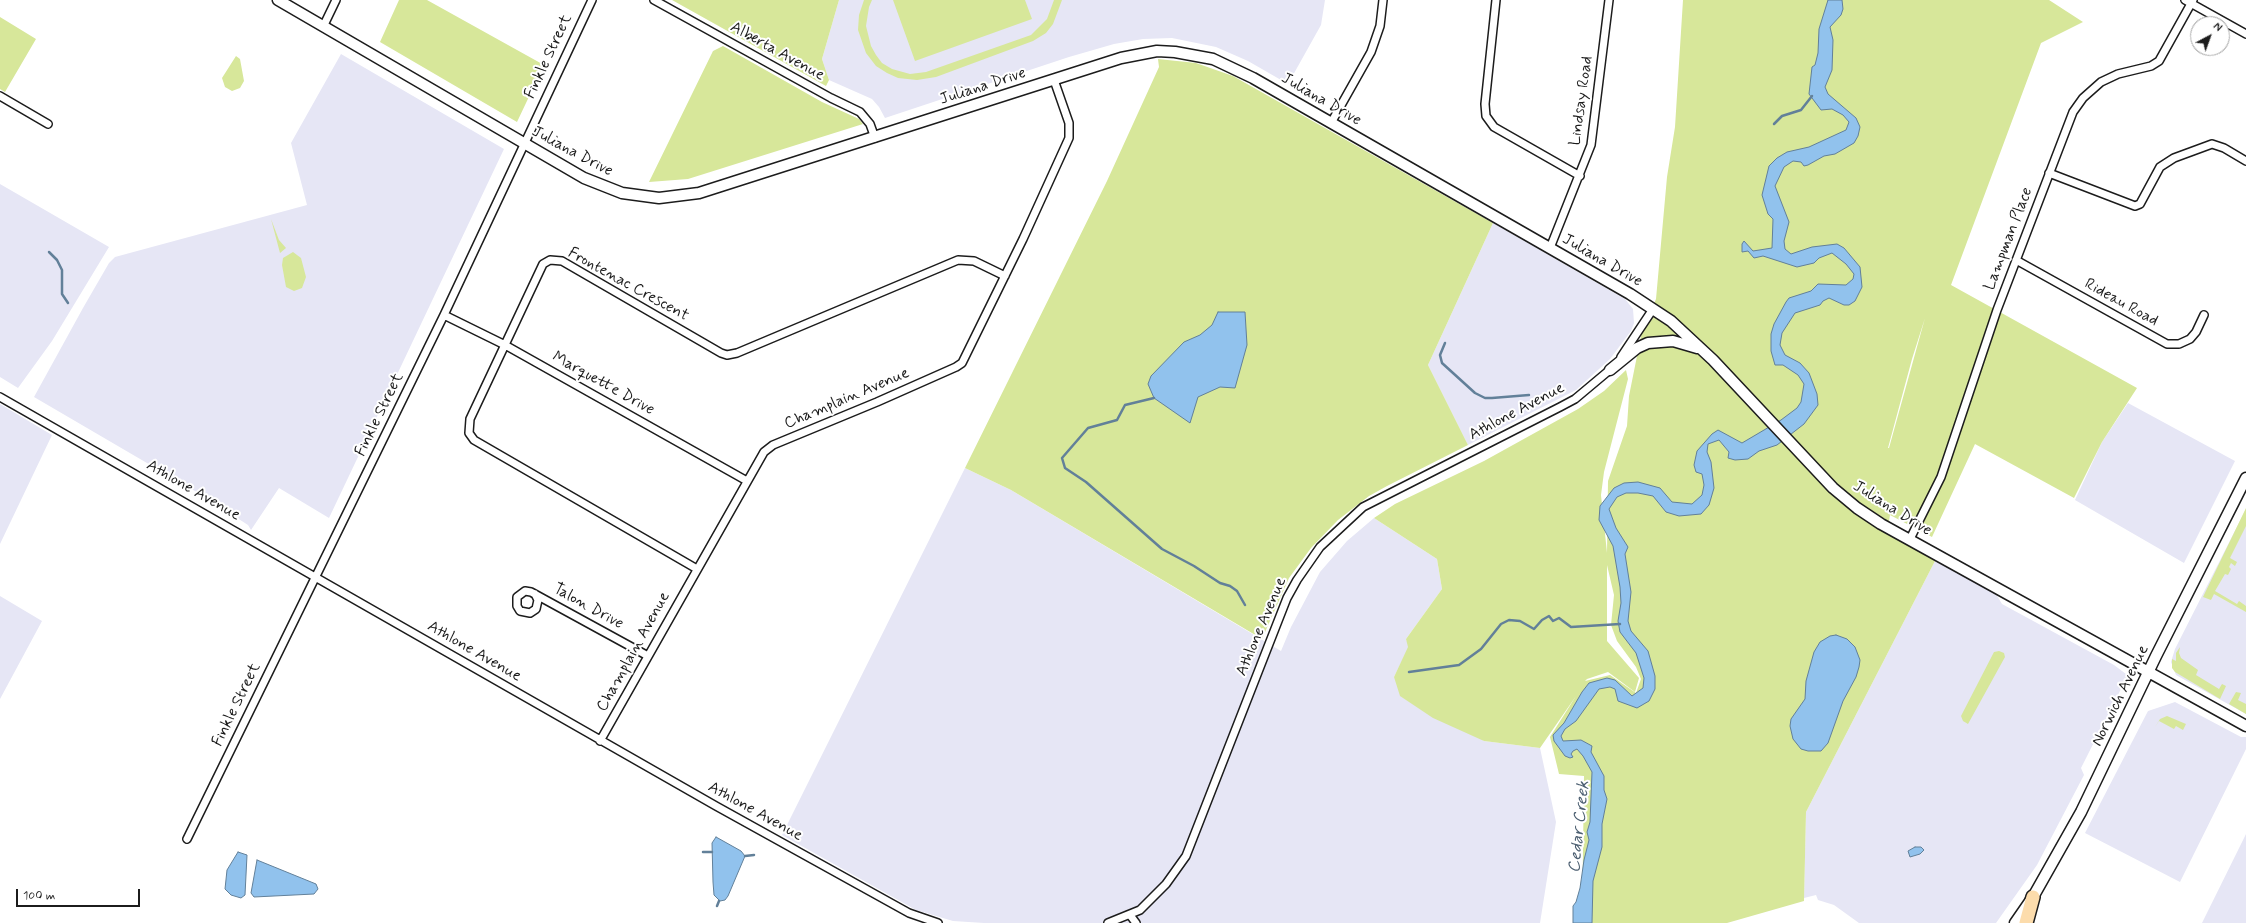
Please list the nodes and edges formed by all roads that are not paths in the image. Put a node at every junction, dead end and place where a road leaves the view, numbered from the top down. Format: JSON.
{"nodes":[{"id":1,"x":278,"y":0,"type":"edge"},
{"id":2,"x":336,"y":0,"type":"edge"},
{"id":3,"x":592,"y":0,"type":"edge"},
{"id":4,"x":654,"y":0,"type":"edge"},
{"id":5,"x":1383,"y":0,"type":"edge"},
{"id":6,"x":1496,"y":0,"type":"edge"},
{"id":7,"x":1609,"y":0,"type":"edge"},
{"id":8,"x":2190,"y":1,"type":"edge"},
{"id":9,"x":323,"y":27,"type":"junction"},
{"id":10,"x":2246,"y":34,"type":"edge"},
{"id":11,"x":1054,"y":80,"type":"junction"},
{"id":12,"x":0,"y":96,"type":"edge"},
{"id":13,"x":1331,"y":123,"type":"junction"},
{"id":14,"x":48,"y":124,"type":"dead end"},
{"id":15,"x":875,"y":138,"type":"junction"},
{"id":16,"x":524,"y":144,"type":"junction"},
{"id":17,"x":2246,"y":161,"type":"edge"},
{"id":18,"x":2049,"y":173,"type":"junction"},
{"id":19,"x":1580,"y":176,"type":"junction"},
{"id":20,"x":1550,"y":248,"type":"junction"},
{"id":21,"x":2016,"y":260,"type":"junction"},
{"id":22,"x":1005,"y":276,"type":"junction"},
{"id":23,"x":1653,"y":309,"type":"junction"},
{"id":24,"x":444,"y":315,"type":"junction"},
{"id":25,"x":2204,"y":315,"type":"dead end"},
{"id":26,"x":505,"y":345,"type":"junction"},
{"id":27,"x":1713,"y":360,"type":"junction"},
{"id":28,"x":1610,"y":370,"type":"junction"},
{"id":29,"x":0,"y":397,"type":"edge"},
{"id":30,"x":2246,"y":478,"type":"edge"},
{"id":31,"x":747,"y":481,"type":"junction"},
{"id":32,"x":1910,"y":539,"type":"junction"},
{"id":33,"x":697,"y":569,"type":"junction"},
{"id":34,"x":316,"y":577,"type":"junction"},
{"id":35,"x":535,"y":594,"type":"dead end"},
{"id":36,"x":648,"y":656,"type":"junction"},
{"id":37,"x":2149,"y":672,"type":"junction"},
{"id":38,"x":2246,"y":726,"type":"edge"},
{"id":39,"x":600,"y":741,"type":"junction"},
{"id":40,"x":187,"y":839,"type":"dead end"},
{"id":41,"x":2033,"y":897,"type":"junction"},
{"id":42,"x":1130,"y":915,"type":"junction"},
{"id":43,"x":938,"y":923,"type":"edge"},
{"id":44,"x":1108,"y":923,"type":"edge"},
{"id":45,"x":1136,"y":923,"type":"edge"},
{"id":46,"x":2014,"y":923,"type":"edge"},
{"id":47,"x":2026,"y":923,"type":"edge"}],
"edges":[{"from":1,"to":9,"type":"street","name":"Juliana Drive"},
{"from":2,"to":9,"type":"street"},
{"from":3,"to":16,"type":"street","name":"Finkle Street"},
{"from":4,"to":15,"type":"street","name":"Alberta Avenue"},
{"from":5,"to":13,"type":"street"},
{"from":6,"to":19,"type":"street"},
{"from":7,"to":19,"type":"street","name":"Lindsay Road"},
{"from":8,"to":10,"type":"street"},
{"from":8,"to":18,"type":"street","name":"Lampman Place"},
{"from":9,"to":16,"type":"street","name":"Juliana Drive"},
{"from":11,"to":13,"type":"street","name":"Juliana Drive"},
{"from":11,"to":15,"type":"street","name":"Juliana Drive"},
{"from":11,"to":22,"type":"street","name":"Champlain Avenue"},
{"from":12,"to":14,"type":"street"},
{"from":13,"to":20,"type":"street","name":"Juliana Drive"},
{"from":15,"to":16,"type":"street","name":"Juliana Drive"},
{"from":16,"to":24,"type":"street","name":"Finkle Street"},
{"from":17,"to":18,"type":"street"},
{"from":18,"to":21,"type":"street","name":"Lampman Place"},
{"from":19,"to":20,"type":"street","name":"Lindsay Road"},
{"from":20,"to":23,"type":"street","name":"Juliana Drive"},
{"from":21,"to":25,"type":"street","name":"Rideau Road"},
{"from":21,"to":32,"type":"street","name":"Lampman Place"},
{"from":22,"to":26,"type":"street","name":"Frontenac Crescent"},
{"from":22,"to":31,"type":"street","name":"Champlain Avenue"},
{"from":23,"to":27,"type":"street","name":"Juliana Drive"},
{"from":23,"to":28,"type":"street","name":"Athlone Avenue"},
{"from":24,"to":26,"type":"street","name":"Marquette Drive"},
{"from":24,"to":34,"type":"street","name":"Finkle Street"},
{"from":26,"to":31,"type":"street","name":"Marquette Drive"},
{"from":26,"to":33,"type":"street","name":"Frontenac Crescent"},
{"from":27,"to":28,"type":"street"},
{"from":27,"to":32,"type":"street","name":"Juliana Drive"},
{"from":28,"to":42,"type":"street","name":"Athlone Avenue"},
{"from":29,"to":34,"type":"street","name":"Athlone Avenue"},
{"from":30,"to":37,"type":"street","name":"Norwich Avenue"},
{"from":31,"to":33,"type":"street","name":"Champlain Avenue"},
{"from":32,"to":37,"type":"street","name":"Juliana Drive"},
{"from":33,"to":36,"type":"street","name":"Champlain Avenue"},
{"from":34,"to":39,"type":"street","name":"Athlone Avenue"},
{"from":34,"to":40,"type":"street","name":"Finkle Street"},
{"from":35,"to":36,"type":"street","name":"Talon Drive"},
{"from":36,"to":39,"type":"street","name":"Champlain Avenue"},
{"from":37,"to":38,"type":"street","name":"Juliana Drive"},
{"from":37,"to":41,"type":"street","name":"Norwich Avenue"},
{"from":39,"to":43,"type":"street","name":"Athlone Avenue"},
{"from":41,"to":46,"type":"street","name":"Norwich Avenue"},
{"from":41,"to":47,"type":"highway"},
{"from":42,"to":44,"type":"street","name":"Athlone Avenue"},
{"from":42,"to":45,"type":"street"}]}
